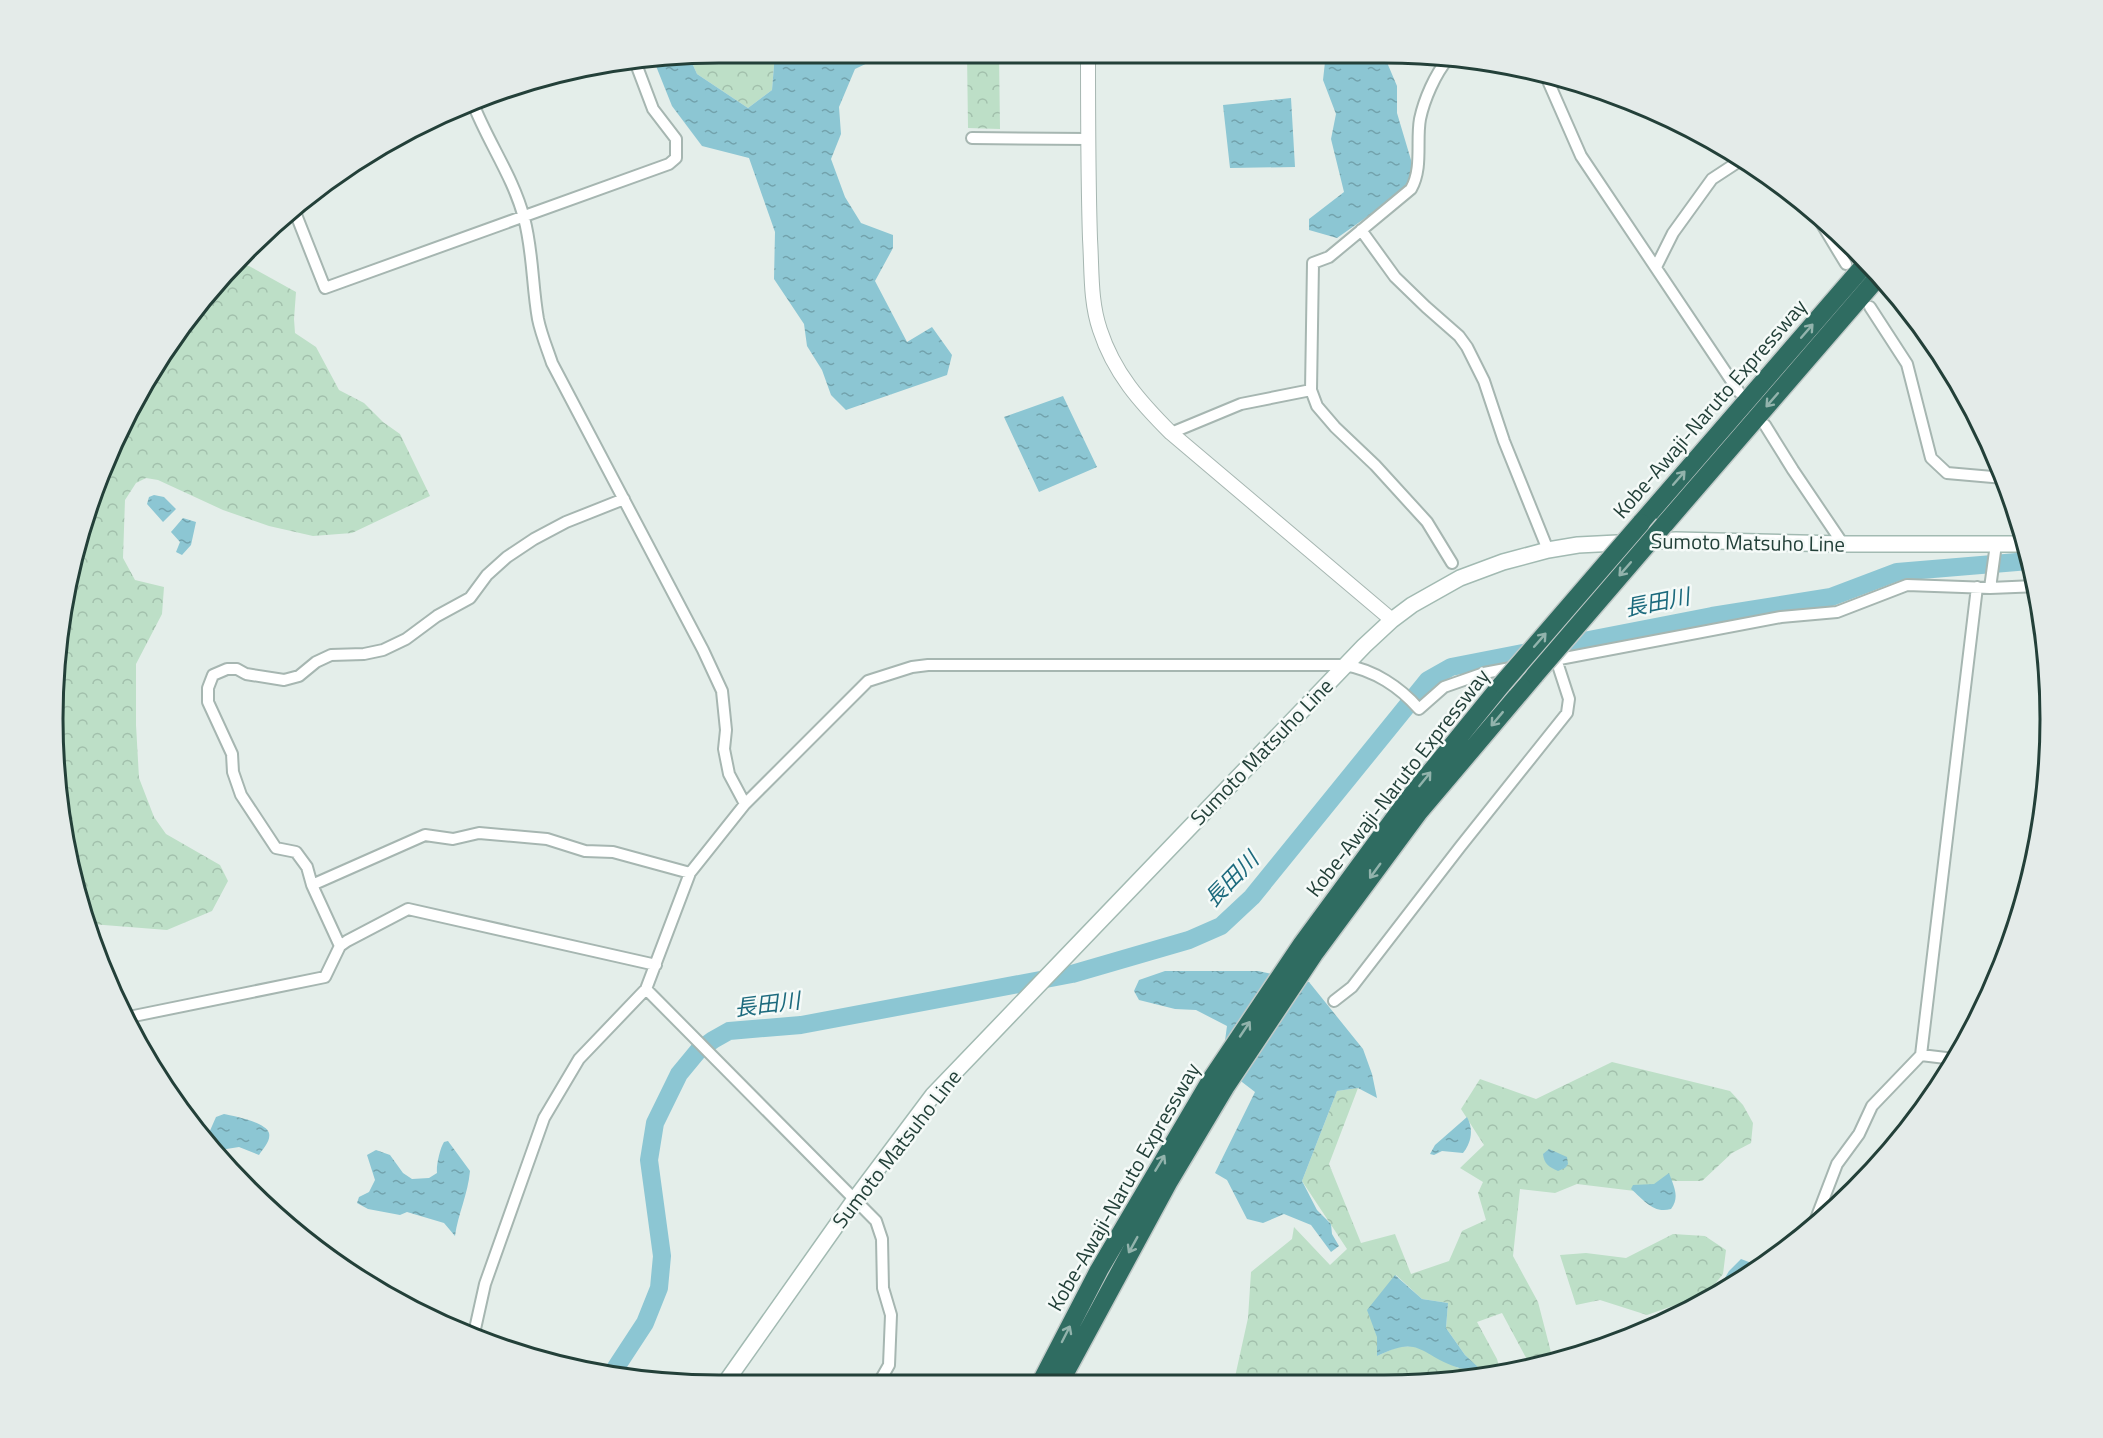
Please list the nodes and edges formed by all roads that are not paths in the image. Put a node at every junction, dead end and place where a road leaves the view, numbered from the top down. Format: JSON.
{"nodes":[{"id":1,"x":1089,"y":63,"type":"edge"},
{"id":2,"x":1444,"y":66,"type":"edge"},
{"id":3,"x":638,"y":68,"type":"edge"},
{"id":4,"x":1549,"y":84,"type":"edge"},
{"id":5,"x":476,"y":110,"type":"edge"},
{"id":6,"x":972,"y":138,"type":"dead end"},
{"id":7,"x":1088,"y":139,"type":"junction"},
{"id":8,"x":1734,"y":165,"type":"edge"},
{"id":9,"x":297,"y":217,"type":"edge"},
{"id":10,"x":524,"y":217,"type":"junction"},
{"id":11,"x":1361,"y":230,"type":"junction"},
{"id":12,"x":1831,"y":239,"type":"edge"},
{"id":13,"x":1846,"y":264,"type":"dead end"},
{"id":14,"x":1656,"y":267,"type":"junction"},
{"id":15,"x":1861,"y":269,"type":"edge"},
{"id":16,"x":1874,"y":282,"type":"edge"},
{"id":17,"x":1870,"y":307,"type":"dead end"},
{"id":18,"x":1311,"y":390,"type":"junction"},
{"id":19,"x":1739,"y":392,"type":"dead end"},
{"id":20,"x":1765,"y":425,"type":"dead end"},
{"id":21,"x":1171,"y":434,"type":"junction"},
{"id":22,"x":1993,"y":477,"type":"edge"},
{"id":23,"x":624,"y":499,"type":"junction"},
{"id":24,"x":2016,"y":542,"type":"edge"},
{"id":25,"x":1843,"y":544,"type":"junction"},
{"id":26,"x":1996,"y":544,"type":"junction"},
{"id":27,"x":1548,"y":550,"type":"junction"},
{"id":28,"x":1452,"y":563,"type":"dead end"},
{"id":29,"x":1977,"y":586,"type":"junction"},
{"id":30,"x":2026,"y":586,"type":"edge"},
{"id":31,"x":1990,"y":588,"type":"junction"},
{"id":32,"x":1392,"y":620,"type":"junction"},
{"id":33,"x":1556,"y":659,"type":"junction"},
{"id":34,"x":1346,"y":666,"type":"junction"},
{"id":35,"x":745,"y":804,"type":"junction"},
{"id":36,"x":690,"y":873,"type":"junction"},
{"id":37,"x":312,"y":885,"type":"junction"},
{"id":38,"x":340,"y":946,"type":"junction"},
{"id":39,"x":1308,"y":949,"type":"junction"},
{"id":40,"x":656,"y":965,"type":"junction"},
{"id":41,"x":646,"y":989,"type":"junction"},
{"id":42,"x":1334,"y":1001,"type":"dead end"},
{"id":43,"x":135,"y":1016,"type":"edge"},
{"id":44,"x":1921,"y":1054,"type":"junction"},
{"id":45,"x":1945,"y":1058,"type":"edge"},
{"id":46,"x":1219,"y":1082,"type":"junction"},
{"id":47,"x":855,"y":1199,"type":"junction"},
{"id":48,"x":1819,"y":1210,"type":"edge"},
{"id":49,"x":475,"y":1328,"type":"edge"},
{"id":50,"x":731,"y":1375,"type":"edge"},
{"id":51,"x":883,"y":1375,"type":"edge"},
{"id":52,"x":1045,"y":1375,"type":"edge"},
{"id":53,"x":1064,"y":1375,"type":"edge"}],
"edges":[{"from":1,"to":7,"type":"street"},
{"from":2,"to":11,"type":"street"},
{"from":3,"to":10,"type":"street"},
{"from":4,"to":14,"type":"street"},
{"from":5,"to":10,"type":"street"},
{"from":6,"to":7,"type":"street"},
{"from":7,"to":21,"type":"street"},
{"from":8,"to":14,"type":"street"},
{"from":9,"to":10,"type":"street"},
{"from":10,"to":23,"type":"street"},
{"from":11,"to":18,"type":"street"},
{"from":11,"to":27,"type":"street"},
{"from":12,"to":13,"type":"street"},
{"from":14,"to":19,"type":"street"},
{"from":39,"to":15,"type":"highway","name":"Kobe-Awaji-Naruto Expressway","one_way":true,"bridge":true},
{"from":16,"to":39,"type":"highway","name":"Kobe-Awaji-Naruto Expressway","one_way":true,"bridge":true},
{"from":17,"to":22,"type":"street"},
{"from":18,"to":21,"type":"street"},
{"from":18,"to":28,"type":"street"},
{"from":20,"to":25,"type":"street"},
{"from":21,"to":32,"type":"street"},
{"from":23,"to":35,"type":"street"},
{"from":23,"to":37,"type":"street"},
{"from":24,"to":26,"type":"main road","name":"Sumoto Matsuho Line"},
{"from":25,"to":26,"type":"main road","name":"Sumoto Matsuho Line"},
{"from":25,"to":27,"type":"main road","name":"Sumoto Matsuho Line"},
{"from":26,"to":31,"type":"street"},
{"from":27,"to":32,"type":"main road","name":"Sumoto Matsuho Line"},
{"from":29,"to":31,"type":"street"},
{"from":29,"to":33,"type":"street"},
{"from":29,"to":44,"type":"street"},
{"from":30,"to":31,"type":"street"},
{"from":32,"to":34,"type":"main road","name":"Sumoto Matsuho Line"},
{"from":33,"to":34,"type":"street"},
{"from":33,"to":42,"type":"street"},
{"from":34,"to":35,"type":"street"},
{"from":34,"to":47,"type":"main road","name":"Sumoto Matsuho Line"},
{"from":35,"to":36,"type":"street"},
{"from":36,"to":37,"type":"street"},
{"from":36,"to":40,"type":"street"},
{"from":37,"to":38,"type":"street"},
{"from":38,"to":40,"type":"street"},
{"from":38,"to":43,"type":"street"},
{"from":39,"to":46,"type":"highway","name":"Kobe-Awaji-Naruto Expressway"},
{"from":40,"to":41,"type":"street"},
{"from":41,"to":47,"type":"street"},
{"from":41,"to":49,"type":"street"},
{"from":44,"to":45,"type":"street"},
{"from":44,"to":48,"type":"street"},
{"from":52,"to":46,"type":"highway","name":"Kobe-Awaji-Naruto Expressway","one_way":true},
{"from":46,"to":53,"type":"highway","name":"Kobe-Awaji-Naruto Expressway","one_way":true},
{"from":47,"to":50,"type":"main road","name":"Sumoto Matsuho Line"},
{"from":47,"to":51,"type":"street"}]}
